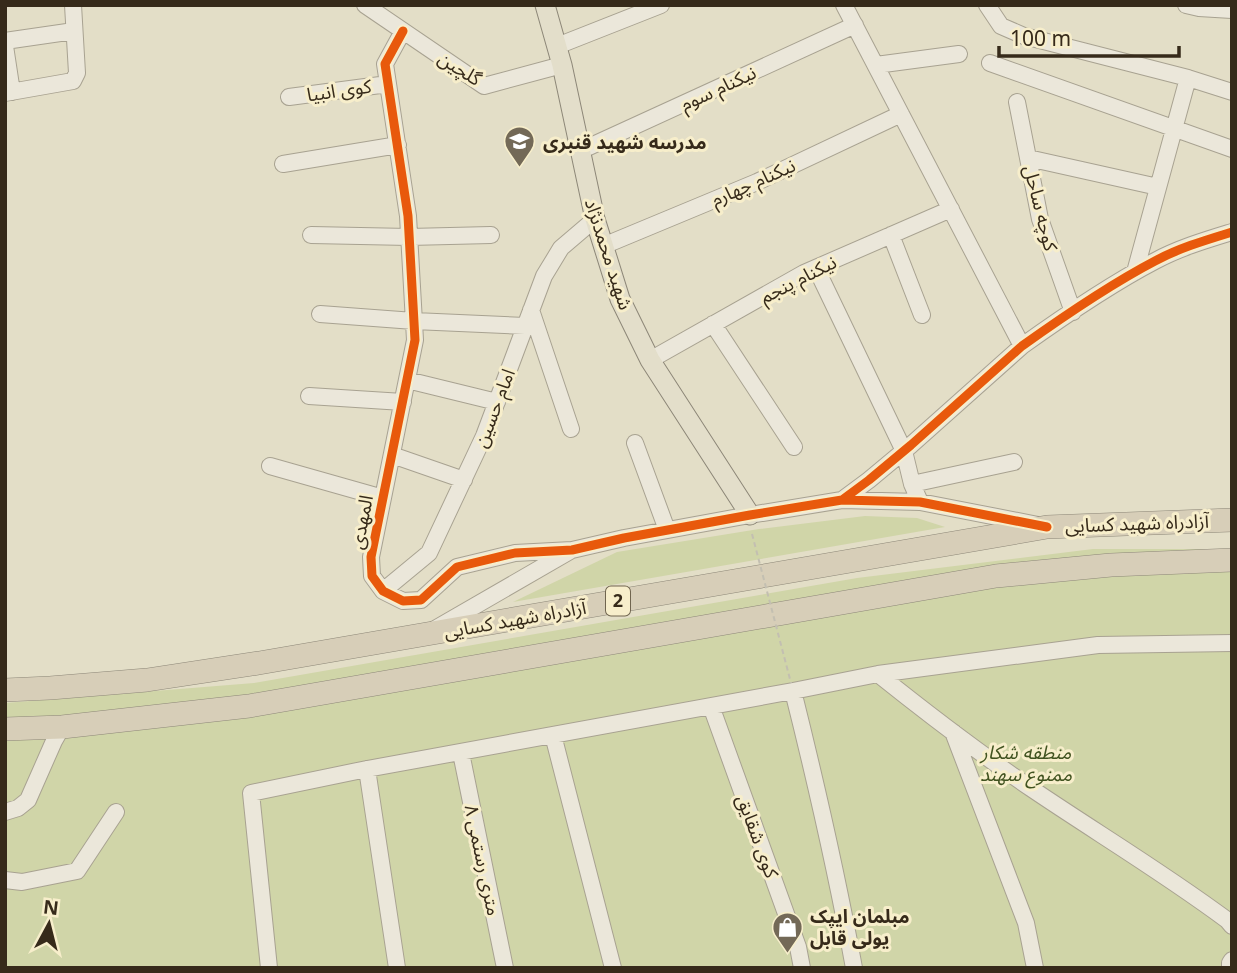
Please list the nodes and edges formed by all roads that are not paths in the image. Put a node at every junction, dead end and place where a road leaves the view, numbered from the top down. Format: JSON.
{"nodes":[{"id":1,"x":73,"y":5,"type":"edge"},
{"id":2,"x":365,"y":5,"type":"edge"},
{"id":3,"x":545,"y":5,"type":"edge"},
{"id":4,"x":661,"y":5,"type":"edge"},
{"id":5,"x":844,"y":5,"type":"edge"},
{"id":6,"x":987,"y":5,"type":"edge"},
{"id":7,"x":1186,"y":5,"type":"edge"},
{"id":8,"x":1232,"y":10,"type":"edge"},
{"id":9,"x":855,"y":25,"type":"junction"},
{"id":10,"x":74,"y":31,"type":"junction"},
{"id":11,"x":404,"y":31,"type":"junction"},
{"id":12,"x":5,"y":41,"type":"edge"},
{"id":13,"x":5,"y":46,"type":"edge"},
{"id":14,"x":959,"y":54,"type":"dead end"},
{"id":15,"x":559,"y":56,"type":"junction"},
{"id":16,"x":990,"y":63,"type":"dead end"},
{"id":17,"x":876,"y":65,"type":"junction"},
{"id":18,"x":1188,"y":78,"type":"junction"},
{"id":19,"x":388,"y":84,"type":"junction"},
{"id":20,"x":9,"y":92,"type":"edge"},
{"id":21,"x":1232,"y":92,"type":"edge"},
{"id":22,"x":289,"y":97,"type":"dead end"},
{"id":23,"x":1017,"y":102,"type":"dead end"},
{"id":24,"x":901,"y":114,"type":"junction"},
{"id":25,"x":1174,"y":129,"type":"junction"},
{"id":26,"x":398,"y":145,"type":"junction"},
{"id":27,"x":1232,"y":149,"type":"edge"},
{"id":28,"x":580,"y":150,"type":"junction"},
{"id":29,"x":1028,"y":158,"type":"junction"},
{"id":30,"x":283,"y":164,"type":"dead end"},
{"id":31,"x":1158,"y":187,"type":"junction"},
{"id":32,"x":951,"y":209,"type":"junction"},
{"id":33,"x":595,"y":219,"type":"junction"},
{"id":34,"x":1232,"y":232,"type":"edge"},
{"id":35,"x":311,"y":235,"type":"dead end"},
{"id":36,"x":491,"y":235,"type":"dead end"},
{"id":37,"x":891,"y":235,"type":"junction"},
{"id":38,"x":410,"y":237,"type":"junction"},
{"id":39,"x":603,"y":246,"type":"junction"},
{"id":40,"x":816,"y":268,"type":"junction"},
{"id":41,"x":1135,"y":272,"type":"junction"},
{"id":42,"x":531,"y":310,"type":"junction"},
{"id":43,"x":1073,"y":312,"type":"junction"},
{"id":44,"x":320,"y":314,"type":"dead end"},
{"id":45,"x":922,"y":315,"type":"dead end"},
{"id":46,"x":414,"y":321,"type":"junction"},
{"id":47,"x":713,"y":324,"type":"junction"},
{"id":48,"x":525,"y":326,"type":"junction"},
{"id":49,"x":1022,"y":346,"type":"junction"},
{"id":50,"x":650,"y":360,"type":"junction"},
{"id":51,"x":407,"y":380,"type":"junction"},
{"id":52,"x":309,"y":396,"type":"dead end"},
{"id":53,"x":403,"y":402,"type":"junction"},
{"id":54,"x":497,"y":402,"type":"junction"},
{"id":55,"x":571,"y":429,"type":"dead end"},
{"id":56,"x":635,"y":443,"type":"dead end"},
{"id":57,"x":794,"y":446,"type":"dead end"},
{"id":58,"x":904,"y":450,"type":"junction"},
{"id":59,"x":392,"y":455,"type":"junction"},
{"id":60,"x":1014,"y":462,"type":"dead end"},
{"id":61,"x":270,"y":466,"type":"dead end"},
{"id":62,"x":464,"y":480,"type":"junction"},
{"id":63,"x":912,"y":484,"type":"junction"},
{"id":64,"x":383,"y":498,"type":"junction"},
{"id":65,"x":842,"y":500,"type":"junction"},
{"id":66,"x":920,"y":502,"type":"junction"},
{"id":67,"x":750,"y":514,"type":"junction"},
{"id":68,"x":1232,"y":520,"type":"edge"},
{"id":69,"x":1047,"y":527,"type":"junction"},
{"id":70,"x":667,"y":530,"type":"junction"},
{"id":71,"x":572,"y":550,"type":"junction"},
{"id":72,"x":1232,"y":560,"type":"edge"},
{"id":73,"x":383,"y":591,"type":"junction"},
{"id":74,"x":425,"y":634,"type":"junction"},
{"id":75,"x":1232,"y":643,"type":"edge"},
{"id":76,"x":878,"y":674,"type":"junction"},
{"id":77,"x":792,"y":687,"type":"junction"},
{"id":78,"x":8,"y":688,"type":"edge"},
{"id":79,"x":711,"y":706,"type":"junction"},
{"id":80,"x":62,"y":727,"type":"junction"},
{"id":81,"x":5,"y":729,"type":"edge"},
{"id":82,"x":953,"y":732,"type":"junction"},
{"id":83,"x":553,"y":735,"type":"junction"},
{"id":84,"x":461,"y":753,"type":"junction"},
{"id":85,"x":367,"y":769,"type":"junction"},
{"id":86,"x":5,"y":811,"type":"edge"},
{"id":87,"x":116,"y":812,"type":"dead end"},
{"id":88,"x":5,"y":880,"type":"edge"},
{"id":89,"x":1232,"y":926,"type":"edge"},
{"id":90,"x":1232,"y":960,"type":"edge"},
{"id":91,"x":269,"y":968,"type":"edge"},
{"id":92,"x":397,"y":968,"type":"edge"},
{"id":93,"x":505,"y":968,"type":"edge"},
{"id":94,"x":613,"y":968,"type":"edge"},
{"id":95,"x":802,"y":968,"type":"edge"},
{"id":96,"x":854,"y":968,"type":"edge"},
{"id":97,"x":1035,"y":968,"type":"edge"},
{"id":98,"x":1230,"y":968,"type":"edge"}],
"edges":[{"from":1,"to":10,"type":"street"},
{"from":2,"to":11,"type":"street","name":"گلچین"},
{"from":3,"to":15,"type":"main road","name":"شهید محمدنژاد"},
{"from":4,"to":15,"type":"street","name":"گلچین"},
{"from":5,"to":9,"type":"street"},
{"from":6,"to":18,"type":"street"},
{"from":7,"to":8,"type":"street"},
{"from":9,"to":17,"type":"street"},
{"from":9,"to":28,"type":"street","name":"نیکنام سوم"},
{"from":10,"to":12,"type":"street"},
{"from":10,"to":20,"type":"street"},
{"from":11,"to":15,"type":"street","name":"گلچین"},
{"from":11,"to":19,"type":"street","name":"المهدی"},
{"from":13,"to":20,"type":"street"},
{"from":14,"to":17,"type":"street"},
{"from":15,"to":28,"type":"main road","name":"شهید محمدنژاد"},
{"from":16,"to":25,"type":"street"},
{"from":17,"to":24,"type":"street"},
{"from":18,"to":21,"type":"street"},
{"from":18,"to":25,"type":"street"},
{"from":19,"to":22,"type":"street","name":"کوی انبیا"},
{"from":19,"to":26,"type":"street","name":"المهدی"},
{"from":23,"to":29,"type":"street","name":"کوچه ساحل"},
{"from":24,"to":32,"type":"street"},
{"from":24,"to":39,"type":"street","name":"نیکنام چهارم"},
{"from":25,"to":27,"type":"street"},
{"from":25,"to":31,"type":"street"},
{"from":26,"to":30,"type":"street"},
{"from":26,"to":38,"type":"street","name":"المهدی"},
{"from":28,"to":33,"type":"main road","name":"شهید محمدنژاد"},
{"from":29,"to":31,"type":"street"},
{"from":29,"to":43,"type":"street","name":"کوچه ساحل"},
{"from":31,"to":41,"type":"street"},
{"from":32,"to":37,"type":"street","name":"نیکنام پنجم"},
{"from":32,"to":49,"type":"street"},
{"from":33,"to":39,"type":"main road","name":"شهید محمدنژاد"},
{"from":33,"to":42,"type":"street","name":"امام حسین"},
{"from":34,"to":41,"type":"street"},
{"from":35,"to":38,"type":"street"},
{"from":36,"to":38,"type":"street"},
{"from":37,"to":40,"type":"street","name":"نیکنام پنجم"},
{"from":37,"to":45,"type":"street"},
{"from":38,"to":46,"type":"street","name":"المهدی"},
{"from":39,"to":50,"type":"main road","name":"شهید محمدنژاد"},
{"from":40,"to":47,"type":"street","name":"نیکنام پنجم"},
{"from":40,"to":58,"type":"street"},
{"from":41,"to":43,"type":"street"},
{"from":42,"to":48,"type":"street","name":"امام حسین"},
{"from":42,"to":55,"type":"street"},
{"from":43,"to":49,"type":"street"},
{"from":44,"to":46,"type":"street"},
{"from":46,"to":48,"type":"street"},
{"from":46,"to":51,"type":"street","name":"المهدی"},
{"from":47,"to":50,"type":"street","name":"نیکنام پنجم"},
{"from":47,"to":57,"type":"street"},
{"from":48,"to":54,"type":"street","name":"امام حسین"},
{"from":49,"to":58,"type":"street"},
{"from":50,"to":67,"type":"main road","name":"شهید محمدنژاد"},
{"from":51,"to":53,"type":"street","name":"المهدی"},
{"from":51,"to":54,"type":"street"},
{"from":52,"to":53,"type":"street"},
{"from":53,"to":59,"type":"street","name":"المهدی"},
{"from":54,"to":62,"type":"street","name":"امام حسین"},
{"from":56,"to":70,"type":"street"},
{"from":58,"to":63,"type":"street"},
{"from":58,"to":65,"type":"street"},
{"from":59,"to":62,"type":"street"},
{"from":59,"to":64,"type":"street","name":"المهدی"},
{"from":60,"to":63,"type":"street"},
{"from":61,"to":64,"type":"street"},
{"from":62,"to":73,"type":"street","name":"امام حسین"},
{"from":63,"to":66,"type":"street"},
{"from":64,"to":73,"type":"street","name":"المهدی"},
{"from":65,"to":66,"type":"street"},
{"from":65,"to":67,"type":"street"},
{"from":66,"to":69,"type":"street"},
{"from":67,"to":70,"type":"street"},
{"from":68,"to":69,"type":"highway","name":"آزادراه شهید کسایی","number":"2"},
{"from":69,"to":74,"type":"highway","name":"آزادراه شهید کسایی","number":"2"},
{"from":70,"to":71,"type":"street"},
{"from":71,"to":73,"type":"street"},
{"from":71,"to":74,"type":"street"},
{"from":72,"to":80,"type":"highway","name":"آزادراه شهید کسایی","number":"2"},
{"from":74,"to":78,"type":"highway","name":"آزادراه شهید کسایی","number":"2"},
{"from":75,"to":76,"type":"street"},
{"from":76,"to":77,"type":"street"},
{"from":76,"to":82,"type":"street"},
{"from":77,"to":79,"type":"street"},
{"from":77,"to":96,"type":"street"},
{"from":79,"to":83,"type":"street"},
{"from":79,"to":95,"type":"street","name":"کوی شقایق"},
{"from":80,"to":81,"type":"highway","name":"آزادراه شهید کسایی","number":"2"},
{"from":80,"to":86,"type":"street"},
{"from":82,"to":89,"type":"street"},
{"from":82,"to":97,"type":"street"},
{"from":83,"to":84,"type":"street"},
{"from":83,"to":94,"type":"street"},
{"from":84,"to":85,"type":"street"},
{"from":84,"to":93,"type":"street","name":"۸ متری رستمی"},
{"from":85,"to":91,"type":"street"},
{"from":85,"to":92,"type":"street"},
{"from":87,"to":88,"type":"street"},
{"from":90,"to":98,"type":"street"}]}
